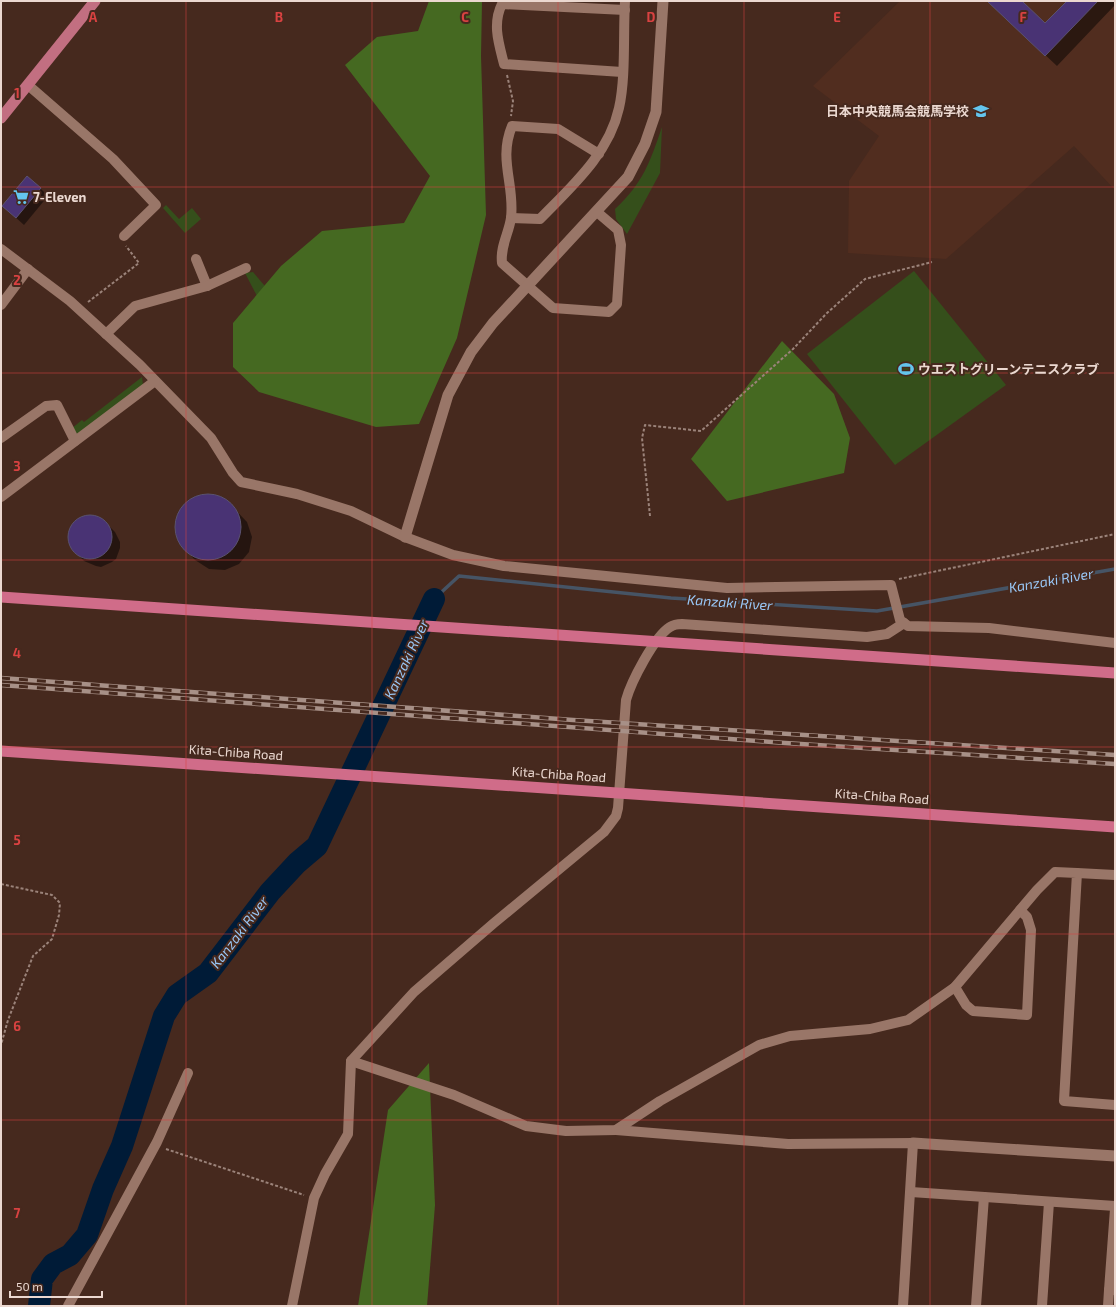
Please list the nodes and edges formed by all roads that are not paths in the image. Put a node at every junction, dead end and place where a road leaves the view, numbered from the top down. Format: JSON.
{"nodes":[{"id":1,"x":95,"y":1,"type":"edge"},
{"id":2,"x":663,"y":1,"type":"edge"},
{"id":3,"x":625,"y":6,"type":"edge"},
{"id":4,"x":622,"y":72,"type":"junction"},
{"id":5,"x":28,"y":85,"type":"junction"},
{"id":6,"x":1,"y":118,"type":"edge"},
{"id":7,"x":599,"y":154,"type":"junction"},
{"id":8,"x":597,"y":212,"type":"junction"},
{"id":9,"x":511,"y":218,"type":"junction"},
{"id":10,"x":124,"y":236,"type":"road end"},
{"id":11,"x":1,"y":249,"type":"edge"},
{"id":12,"x":196,"y":259,"type":"dead end"},
{"id":13,"x":246,"y":268,"type":"dead end"},
{"id":14,"x":28,"y":269,"type":"junction"},
{"id":15,"x":529,"y":285,"type":"junction"},
{"id":16,"x":207,"y":286,"type":"junction"},
{"id":17,"x":1,"y":305,"type":"edge"},
{"id":18,"x":106,"y":334,"type":"junction"},
{"id":19,"x":155,"y":380,"type":"junction"},
{"id":20,"x":1,"y":438,"type":"edge"},
{"id":21,"x":75,"y":441,"type":"junction"},
{"id":22,"x":1,"y":498,"type":"edge"},
{"id":23,"x":405,"y":537,"type":"junction"},
{"id":24,"x":1,"y":597,"type":"edge"},
{"id":25,"x":901,"y":620,"type":"junction"},
{"id":26,"x":1115,"y":643,"type":"edge"},
{"id":27,"x":1115,"y":673,"type":"edge"},
{"id":28,"x":1,"y":751,"type":"edge"},
{"id":29,"x":1115,"y":827,"type":"edge"},
{"id":30,"x":1077,"y":873,"type":"junction"},
{"id":31,"x":1115,"y":875,"type":"edge"},
{"id":32,"x":1020,"y":910,"type":"junction"},
{"id":33,"x":955,"y":986,"type":"junction"},
{"id":34,"x":350,"y":1061,"type":"junction"},
{"id":35,"x":188,"y":1073,"type":"dead end"},
{"id":36,"x":1115,"y":1105,"type":"edge"},
{"id":37,"x":616,"y":1130,"type":"junction"},
{"id":38,"x":913,"y":1143,"type":"junction"},
{"id":39,"x":1115,"y":1156,"type":"edge"},
{"id":40,"x":911,"y":1192,"type":"junction"},
{"id":41,"x":984,"y":1197,"type":"junction"},
{"id":42,"x":1049,"y":1202,"type":"junction"},
{"id":43,"x":1115,"y":1208,"type":"edge"},
{"id":44,"x":1112,"y":1290,"type":"edge"},
{"id":45,"x":68,"y":1306,"type":"edge"},
{"id":46,"x":292,"y":1306,"type":"edge"},
{"id":47,"x":903,"y":1306,"type":"edge"},
{"id":48,"x":976,"y":1306,"type":"edge"},
{"id":49,"x":1042,"y":1306,"type":"edge"},
{"id":50,"x":1108,"y":1306,"type":"edge"}],
"edges":[{"from":1,"to":5,"type":"main road"},
{"from":2,"to":8,"type":"street"},
{"from":3,"to":4,"type":"street"},
{"from":3,"to":4,"type":"street"},
{"from":4,"to":7,"type":"street"},
{"from":5,"to":6,"type":"main road"},
{"from":5,"to":10,"type":"street"},
{"from":7,"to":9,"type":"street"},
{"from":7,"to":9,"type":"street"},
{"from":8,"to":15,"type":"street"},
{"from":8,"to":15,"type":"street"},
{"from":9,"to":15,"type":"street"},
{"from":11,"to":14,"type":"street"},
{"from":12,"to":16,"type":"street"},
{"from":13,"to":16,"type":"street"},
{"from":14,"to":17,"type":"street"},
{"from":14,"to":18,"type":"street"},
{"from":15,"to":23,"type":"street"},
{"from":16,"to":18,"type":"street"},
{"from":18,"to":19,"type":"street"},
{"from":19,"to":21,"type":"street"},
{"from":19,"to":23,"type":"street"},
{"from":20,"to":21,"type":"street"},
{"from":21,"to":22,"type":"street"},
{"from":23,"to":25,"type":"street"},
{"from":24,"to":27,"type":"highway"},
{"from":25,"to":26,"type":"street"},
{"from":25,"to":34,"type":"street"},
{"from":28,"to":29,"type":"highway","name":"Kita-Chiba Road"},
{"from":30,"to":31,"type":"street"},
{"from":30,"to":32,"type":"street"},
{"from":30,"to":36,"type":"street"},
{"from":32,"to":33,"type":"street"},
{"from":32,"to":33,"type":"street"},
{"from":33,"to":37,"type":"street"},
{"from":34,"to":37,"type":"street"},
{"from":34,"to":46,"type":"street"},
{"from":35,"to":45,"type":"street"},
{"from":37,"to":38,"type":"street"},
{"from":38,"to":39,"type":"street"},
{"from":38,"to":40,"type":"street"},
{"from":40,"to":41,"type":"street"},
{"from":40,"to":47,"type":"street"},
{"from":41,"to":42,"type":"street"},
{"from":41,"to":48,"type":"street"},
{"from":42,"to":43,"type":"street"},
{"from":42,"to":49,"type":"street"},
{"from":43,"to":44,"type":"street"},
{"from":44,"to":50,"type":"street"}]}
